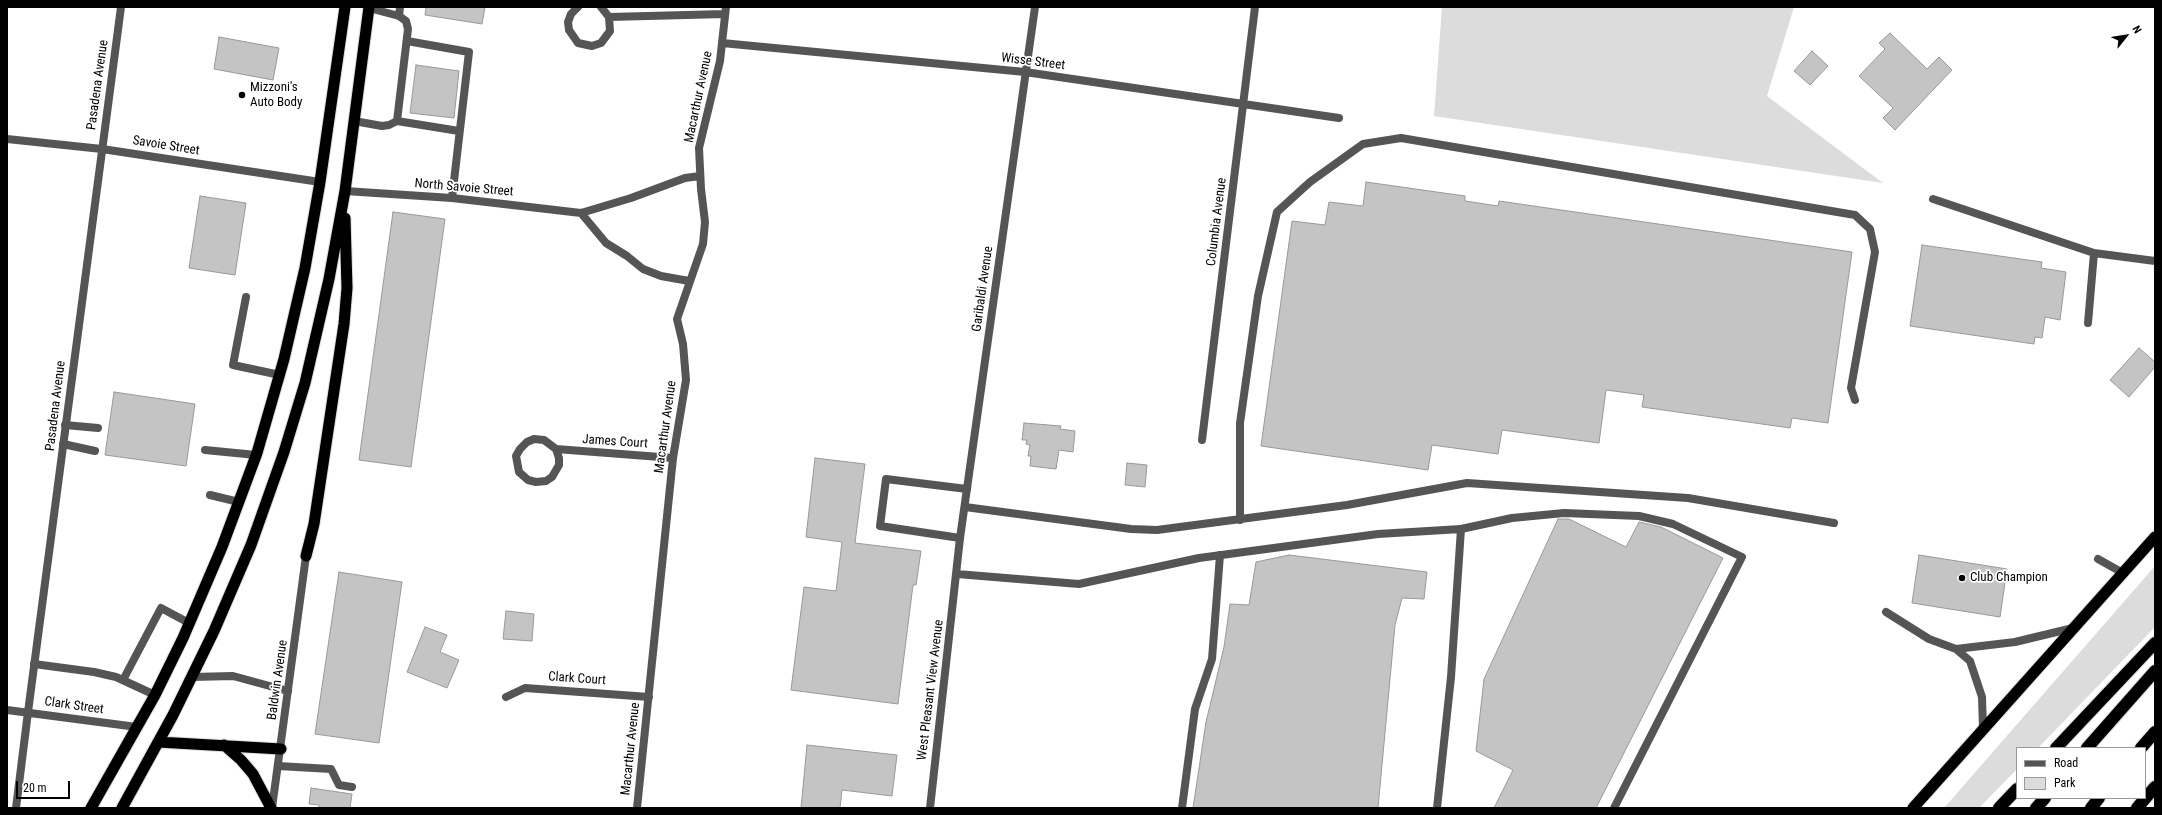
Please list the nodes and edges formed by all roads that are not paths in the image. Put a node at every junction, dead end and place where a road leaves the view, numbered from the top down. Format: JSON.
{"nodes":[{"id":1,"x":121,"y":7,"type":"edge"},
{"id":2,"x":345,"y":7,"type":"edge"},
{"id":3,"x":400,"y":7,"type":"edge"},
{"id":4,"x":578,"y":7,"type":"edge"},
{"id":5,"x":601,"y":7,"type":"edge"},
{"id":6,"x":1035,"y":7,"type":"edge"},
{"id":7,"x":1256,"y":7,"type":"edge"},
{"id":8,"x":369,"y":8,"type":"edge"},
{"id":9,"x":726,"y":11,"type":"edge"},
{"id":10,"x":399,"y":16,"type":"junction"},
{"id":11,"x":609,"y":17,"type":"junction"},
{"id":12,"x":407,"y":41,"type":"junction"},
{"id":13,"x":722,"y":43,"type":"junction"},
{"id":14,"x":1025,"y":72,"type":"junction"},
{"id":15,"x":1244,"y":104,"type":"junction"},
{"id":16,"x":1339,"y":118,"type":"dead end"},
{"id":17,"x":354,"y":121,"type":"junction"},
{"id":18,"x":397,"y":121,"type":"junction"},
{"id":19,"x":459,"y":131,"type":"junction"},
{"id":20,"x":7,"y":138,"type":"edge"},
{"id":21,"x":102,"y":149,"type":"junction"},
{"id":22,"x":700,"y":176,"type":"junction"},
{"id":23,"x":320,"y":182,"type":"junction"},
{"id":24,"x":345,"y":191,"type":"junction"},
{"id":25,"x":452,"y":198,"type":"junction"},
{"id":26,"x":1933,"y":199,"type":"dead end"},
{"id":27,"x":581,"y":213,"type":"junction"},
{"id":28,"x":2094,"y":253,"type":"junction"},
{"id":29,"x":2155,"y":261,"type":"edge"},
{"id":30,"x":689,"y":281,"type":"junction"},
{"id":31,"x":246,"y":297,"type":"dead end"},
{"id":32,"x":2088,"y":323,"type":"dead end"},
{"id":33,"x":280,"y":375,"type":"junction"},
{"id":34,"x":1855,"y":400,"type":"dead end"},
{"id":35,"x":65,"y":425,"type":"junction"},
{"id":36,"x":98,"y":428,"type":"dead end"},
{"id":37,"x":1202,"y":440,"type":"dead end"},
{"id":38,"x":63,"y":444,"type":"junction"},
{"id":39,"x":556,"y":449,"type":"junction"},
{"id":40,"x":205,"y":450,"type":"dead end"},
{"id":41,"x":95,"y":452,"type":"dead end"},
{"id":42,"x":256,"y":456,"type":"junction"},
{"id":43,"x":673,"y":458,"type":"junction"},
{"id":44,"x":968,"y":489,"type":"junction"},
{"id":45,"x":210,"y":495,"type":"dead end"},
{"id":46,"x":239,"y":502,"type":"junction"},
{"id":47,"x":965,"y":507,"type":"junction"},
{"id":48,"x":1240,"y":520,"type":"junction"},
{"id":49,"x":1834,"y":523,"type":"dead end"},
{"id":50,"x":1461,"y":529,"type":"junction"},
{"id":51,"x":2155,"y":537,"type":"edge"},
{"id":52,"x":960,"y":538,"type":"junction"},
{"id":53,"x":1220,"y":555,"type":"junction"},
{"id":54,"x":306,"y":556,"type":"joint"},
{"id":55,"x":2098,"y":559,"type":"dead end"},
{"id":56,"x":2122,"y":573,"type":"junction"},
{"id":57,"x":957,"y":574,"type":"junction"},
{"id":58,"x":1886,"y":612,"type":"dead end"},
{"id":59,"x":189,"y":623,"type":"junction"},
{"id":60,"x":2073,"y":628,"type":"junction"},
{"id":61,"x":2155,"y":643,"type":"edge"},
{"id":62,"x":1956,"y":649,"type":"junction"},
{"id":63,"x":34,"y":664,"type":"junction"},
{"id":64,"x":2155,"y":671,"type":"edge"},
{"id":65,"x":192,"y":677,"type":"junction"},
{"id":66,"x":123,"y":680,"type":"junction"},
{"id":67,"x":288,"y":691,"type":"junction"},
{"id":68,"x":155,"y":695,"type":"junction"},
{"id":69,"x":506,"y":696,"type":"dead end"},
{"id":70,"x":649,"y":697,"type":"junction"},
{"id":71,"x":7,"y":710,"type":"edge"},
{"id":72,"x":28,"y":712,"type":"junction"},
{"id":73,"x":137,"y":727,"type":"junction"},
{"id":74,"x":1984,"y":729,"type":"junction"},
{"id":75,"x":2155,"y":732,"type":"edge"},
{"id":76,"x":158,"y":742,"type":"junction"},
{"id":77,"x":224,"y":745,"type":"junction"},
{"id":78,"x":2057,"y":747,"type":"edge"},
{"id":79,"x":2088,"y":747,"type":"edge"},
{"id":80,"x":2142,"y":747,"type":"edge"},
{"id":81,"x":281,"y":749,"type":"junction"},
{"id":82,"x":278,"y":766,"type":"junction"},
{"id":83,"x":352,"y":787,"type":"dead end"},
{"id":84,"x":2155,"y":787,"type":"edge"},
{"id":85,"x":2016,"y":790,"type":"edge"},
{"id":86,"x":2146,"y":798,"type":"edge"},
{"id":87,"x":2044,"y":799,"type":"edge"},
{"id":88,"x":2098,"y":799,"type":"edge"},
{"id":89,"x":2145,"y":799,"type":"edge"},
{"id":90,"x":16,"y":808,"type":"edge"},
{"id":91,"x":91,"y":808,"type":"edge"},
{"id":92,"x":122,"y":808,"type":"edge"},
{"id":93,"x":271,"y":808,"type":"edge"},
{"id":94,"x":637,"y":808,"type":"edge"},
{"id":95,"x":930,"y":808,"type":"edge"},
{"id":96,"x":1182,"y":808,"type":"edge"},
{"id":97,"x":1437,"y":808,"type":"edge"},
{"id":98,"x":1614,"y":808,"type":"edge"},
{"id":99,"x":1913,"y":808,"type":"edge"},
{"id":100,"x":1999,"y":808,"type":"edge"},
{"id":101,"x":2036,"y":808,"type":"edge"},
{"id":102,"x":2091,"y":808,"type":"edge"},
{"id":103,"x":2137,"y":808,"type":"edge"}],
"edges":[{"from":1,"to":21,"type":"street","name":"Pasadena Avenue"},
{"from":2,"to":23,"type":"highway"},
{"from":3,"to":10,"type":"street"},
{"from":4,"to":11,"type":"street"},
{"from":5,"to":11,"type":"street"},
{"from":6,"to":14,"type":"street","name":"Garibaldi Avenue"},
{"from":7,"to":15,"type":"street","name":"Columbia Avenue"},
{"from":8,"to":10,"type":"street"},
{"from":8,"to":17,"type":"highway"},
{"from":9,"to":11,"type":"street"},
{"from":9,"to":13,"type":"street","name":"Macarthur Avenue"},
{"from":10,"to":12,"type":"street"},
{"from":12,"to":18,"type":"street"},
{"from":12,"to":19,"type":"street"},
{"from":13,"to":14,"type":"street","name":"Wisse Street"},
{"from":13,"to":22,"type":"street","name":"Macarthur Avenue"},
{"from":14,"to":15,"type":"street","name":"Wisse Street"},
{"from":14,"to":44,"type":"street","name":"Garibaldi Avenue"},
{"from":15,"to":16,"type":"street","name":"Wisse Street"},
{"from":15,"to":37,"type":"street","name":"Columbia Avenue"},
{"from":17,"to":18,"type":"street"},
{"from":17,"to":24,"type":"highway"},
{"from":18,"to":19,"type":"street"},
{"from":19,"to":25,"type":"street"},
{"from":20,"to":21,"type":"street","name":"Savoie Street"},
{"from":21,"to":23,"type":"street","name":"Savoie Street"},
{"from":21,"to":35,"type":"street","name":"Pasadena Avenue"},
{"from":22,"to":27,"type":"street","name":"North Savoie Street"},
{"from":22,"to":30,"type":"street","name":"Macarthur Avenue"},
{"from":23,"to":33,"type":"highway"},
{"from":24,"to":25,"type":"street","name":"North Savoie Street"},
{"from":24,"to":54,"type":"highway"},
{"from":24,"to":65,"type":"highway"},
{"from":25,"to":27,"type":"street","name":"North Savoie Street"},
{"from":26,"to":28,"type":"street"},
{"from":27,"to":30,"type":"street"},
{"from":28,"to":29,"type":"street"},
{"from":28,"to":32,"type":"street"},
{"from":30,"to":43,"type":"street","name":"Macarthur Avenue"},
{"from":31,"to":33,"type":"street"},
{"from":33,"to":42,"type":"highway"},
{"from":34,"to":48,"type":"street"},
{"from":35,"to":36,"type":"street"},
{"from":35,"to":38,"type":"street","name":"Pasadena Avenue"},
{"from":38,"to":41,"type":"street"},
{"from":38,"to":63,"type":"street","name":"Pasadena Avenue"},
{"from":39,"to":39,"type":"street","name":"James Court"},
{"from":39,"to":43,"type":"street","name":"James Court"},
{"from":40,"to":42,"type":"street"},
{"from":42,"to":46,"type":"highway"},
{"from":43,"to":70,"type":"street","name":"Macarthur Avenue"},
{"from":44,"to":47,"type":"street","name":"Garibaldi Avenue"},
{"from":44,"to":52,"type":"street"},
{"from":45,"to":46,"type":"street"},
{"from":46,"to":59,"type":"highway"},
{"from":47,"to":48,"type":"street"},
{"from":47,"to":52,"type":"street","name":"Garibaldi Avenue"},
{"from":48,"to":49,"type":"street"},
{"from":50,"to":53,"type":"street"},
{"from":50,"to":97,"type":"street"},
{"from":50,"to":98,"type":"street"},
{"from":51,"to":56,"type":"highway"},
{"from":52,"to":57,"type":"street","name":"Garibaldi Avenue"},
{"from":53,"to":57,"type":"street"},
{"from":53,"to":96,"type":"street"},
{"from":54,"to":67,"type":"street","name":"Baldwin Avenue"},
{"from":55,"to":56,"type":"street"},
{"from":56,"to":60,"type":"highway"},
{"from":57,"to":95,"type":"street","name":"West Pleasant View Avenue"},
{"from":58,"to":62,"type":"street"},
{"from":59,"to":66,"type":"street"},
{"from":59,"to":68,"type":"highway"},
{"from":60,"to":62,"type":"street"},
{"from":60,"to":74,"type":"highway"},
{"from":61,"to":78,"type":"highway"},
{"from":62,"to":74,"type":"street"},
{"from":63,"to":66,"type":"street"},
{"from":63,"to":72,"type":"street","name":"Pasadena Avenue"},
{"from":64,"to":79,"type":"highway"},
{"from":65,"to":67,"type":"street"},
{"from":65,"to":76,"type":"highway"},
{"from":66,"to":68,"type":"street"},
{"from":67,"to":81,"type":"street","name":"Baldwin Avenue"},
{"from":68,"to":73,"type":"highway"},
{"from":69,"to":70,"type":"street","name":"Clark Court"},
{"from":70,"to":94,"type":"street","name":"Macarthur Avenue"},
{"from":71,"to":72,"type":"street","name":"Clark Street"},
{"from":72,"to":73,"type":"street","name":"Clark Street"},
{"from":72,"to":90,"type":"street","name":"Pasadena Avenue"},
{"from":73,"to":91,"type":"highway"},
{"from":74,"to":99,"type":"highway"},
{"from":75,"to":80,"type":"highway"},
{"from":76,"to":77,"type":"highway"},
{"from":76,"to":92,"type":"highway"},
{"from":77,"to":81,"type":"highway"},
{"from":77,"to":93,"type":"highway"},
{"from":81,"to":82,"type":"street","name":"Baldwin Avenue"},
{"from":82,"to":83,"type":"street"},
{"from":82,"to":93,"type":"street","name":"Baldwin Avenue"},
{"from":84,"to":86,"type":"highway"},
{"from":85,"to":100,"type":"highway"},
{"from":87,"to":101,"type":"highway"},
{"from":88,"to":102,"type":"highway"},
{"from":89,"to":103,"type":"highway"}]}
